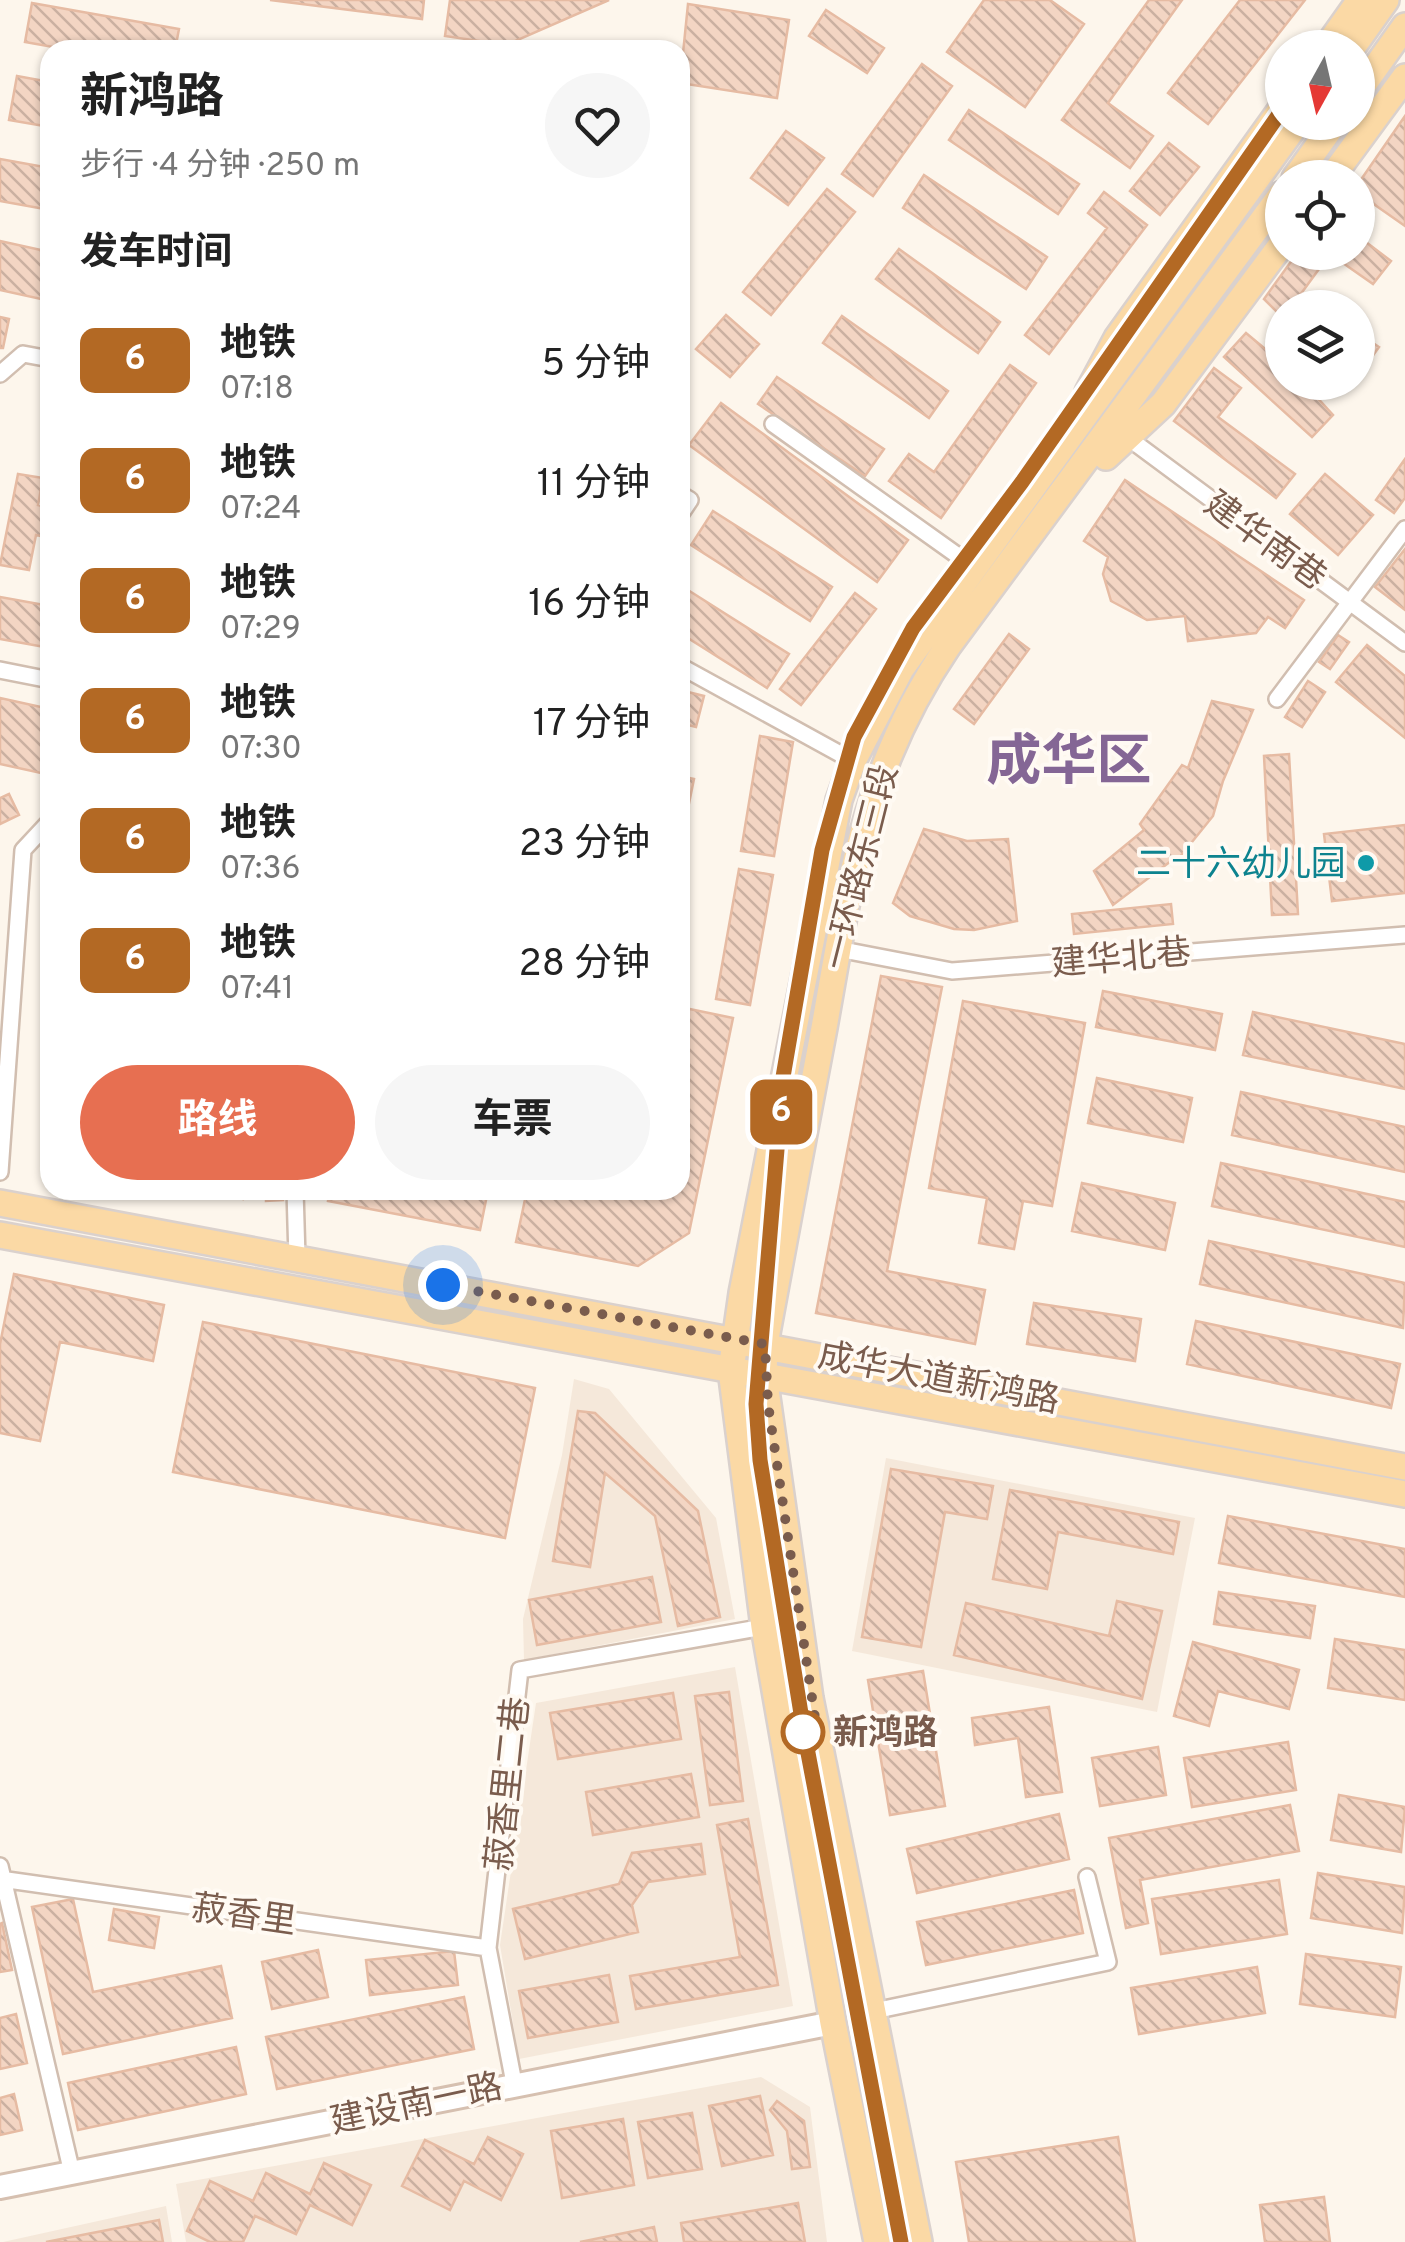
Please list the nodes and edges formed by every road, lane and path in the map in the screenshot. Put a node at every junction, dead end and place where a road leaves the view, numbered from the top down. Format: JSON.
{"nodes":[{"id":1,"x":1360,"y":0,"type":"edge"},
{"id":2,"x":1386,"y":0,"type":"edge"},
{"id":3,"x":1405,"y":26,"type":"edge"},
{"id":4,"x":1339,"y":30,"type":"edge"},
{"id":5,"x":1365,"y":30,"type":"edge"},
{"id":6,"x":1375,"y":68,"type":"edge"},
{"id":7,"x":1405,"y":76,"type":"edge"},
{"id":8,"x":1265,"y":132,"type":"edge"},
{"id":9,"x":1285,"y":140,"type":"edge"},
{"id":10,"x":1344,"y":160,"type":"edge"},
{"id":11,"x":1265,"y":217,"type":"edge"},
{"id":12,"x":1265,"y":267,"type":"edge"},
{"id":13,"x":40,"y":357,"type":"edge"},
{"id":14,"x":1,"y":378,"type":"edge"},
{"id":15,"x":772,"y":424,"type":"dead end"},
{"id":16,"x":1127,"y":438,"type":"junction"},
{"id":17,"x":1040,"y":480,"type":"junction"},
{"id":18,"x":1062,"y":498,"type":"junction"},
{"id":19,"x":1405,"y":530,"type":"edge"},
{"id":20,"x":974,"y":568,"type":"junction"},
{"id":21,"x":1348,"y":600,"type":"junction"},
{"id":22,"x":1405,"y":642,"type":"edge"},
{"id":23,"x":0,"y":670,"type":"edge"},
{"id":24,"x":690,"y":671,"type":"edge"},
{"id":25,"x":40,"y":678,"type":"edge"},
{"id":26,"x":1277,"y":699,"type":"dead end"},
{"id":27,"x":853,"y":761,"type":"junction"},
{"id":28,"x":40,"y":831,"type":"edge"},
{"id":29,"x":1405,"y":935,"type":"edge"},
{"id":30,"x":838,"y":949,"type":"junction"},
{"id":31,"x":0,"y":1172,"type":"edge"},
{"id":32,"x":295,"y":1200,"type":"edge"},
{"id":33,"x":0,"y":1203,"type":"edge"},
{"id":34,"x":0,"y":1235,"type":"edge"},
{"id":35,"x":297,"y":1258,"type":"junction"},
{"id":36,"x":734,"y":1340,"type":"junction"},
{"id":37,"x":765,"y":1344,"type":"junction"},
{"id":38,"x":732,"y":1370,"type":"junction"},
{"id":39,"x":764,"y":1376,"type":"junction"},
{"id":40,"x":1405,"y":1467,"type":"edge"},
{"id":41,"x":1405,"y":1494,"type":"edge"},
{"id":42,"x":764,"y":1627,"type":"junction"},
{"id":43,"x":1,"y":1875,"type":"edge"},
{"id":44,"x":1087,"y":1876,"type":"dead end"},
{"id":45,"x":488,"y":1948,"type":"junction"},
{"id":46,"x":874,"y":2011,"type":"junction"},
{"id":47,"x":832,"y":2023,"type":"junction"},
{"id":48,"x":514,"y":2083,"type":"junction"},
{"id":49,"x":72,"y":2173,"type":"junction"},
{"id":50,"x":0,"y":2187,"type":"edge"},
{"id":51,"x":877,"y":2242,"type":"edge"},
{"id":52,"x":919,"y":2242,"type":"edge"}],
"edges":[{"from":1,"to":4,"type":"main road"},
{"from":2,"to":5,"type":"main road"},
{"from":3,"to":6,"type":"main road"},
{"from":7,"to":10,"type":"main road"},
{"from":8,"to":17,"type":"main road"},
{"from":9,"to":17,"type":"main road"},
{"from":11,"to":18,"type":"main road"},
{"from":12,"to":16,"type":"main road"},
{"from":13,"to":14,"type":"street"},
{"from":15,"to":20,"type":"street"},
{"from":16,"to":18,"type":"main road"},
{"from":16,"to":21,"type":"street","name":"建华南巷"},
{"from":17,"to":20,"type":"main road","name":"一环路东三段"},
{"from":18,"to":30,"type":"main road","name":"一环路东三段"},
{"from":19,"to":21,"type":"street"},
{"from":20,"to":27,"type":"main road","name":"一环路东三段"},
{"from":21,"to":22,"type":"street","name":"建华南巷"},
{"from":21,"to":26,"type":"street"},
{"from":23,"to":25,"type":"street"},
{"from":24,"to":27,"type":"street"},
{"from":27,"to":36,"type":"main road","name":"一环路东三段"},
{"from":28,"to":31,"type":"street"},
{"from":29,"to":30,"type":"street","name":"建华北巷"},
{"from":30,"to":37,"type":"main road","name":"一环路东三段"},
{"from":32,"to":35,"type":"street"},
{"from":33,"to":35,"type":"main road","name":"成华大道新鸿路"},
{"from":34,"to":38,"type":"main road","name":"成华大道新鸿路"},
{"from":35,"to":36,"type":"main road","name":"成华大道新鸿路"},
{"from":36,"to":37,"type":"main road","name":"成华大道新鸿路"},
{"from":36,"to":38,"type":"main road","name":"一环路东三段"},
{"from":37,"to":39,"type":"main road","name":"一环路东三段"},
{"from":37,"to":40,"type":"main road","name":"成华大道新鸿路"},
{"from":38,"to":39,"type":"main road","name":"成华大道新鸿路"},
{"from":38,"to":42,"type":"main road","name":"一环路东三段"},
{"from":39,"to":41,"type":"main road","name":"成华大道新鸿路"},
{"from":39,"to":46,"type":"main road","name":"一环路东三段"},
{"from":42,"to":45,"type":"street","name":"菽香里二巷"},
{"from":42,"to":47,"type":"main road","name":"一环路东三段"},
{"from":43,"to":45,"type":"street","name":"菽香里"},
{"from":43,"to":49,"type":"street"},
{"from":44,"to":46,"type":"street"},
{"from":45,"to":48,"type":"street","name":"菽香里二巷"},
{"from":46,"to":52,"type":"main road","name":"一环路东三段"},
{"from":47,"to":48,"type":"street","name":"建设南一路"},
{"from":47,"to":51,"type":"main road","name":"一环路东三段"},
{"from":48,"to":49,"type":"street","name":"建设南一路"},
{"from":49,"to":50,"type":"street","name":"建设南一路"}]}
